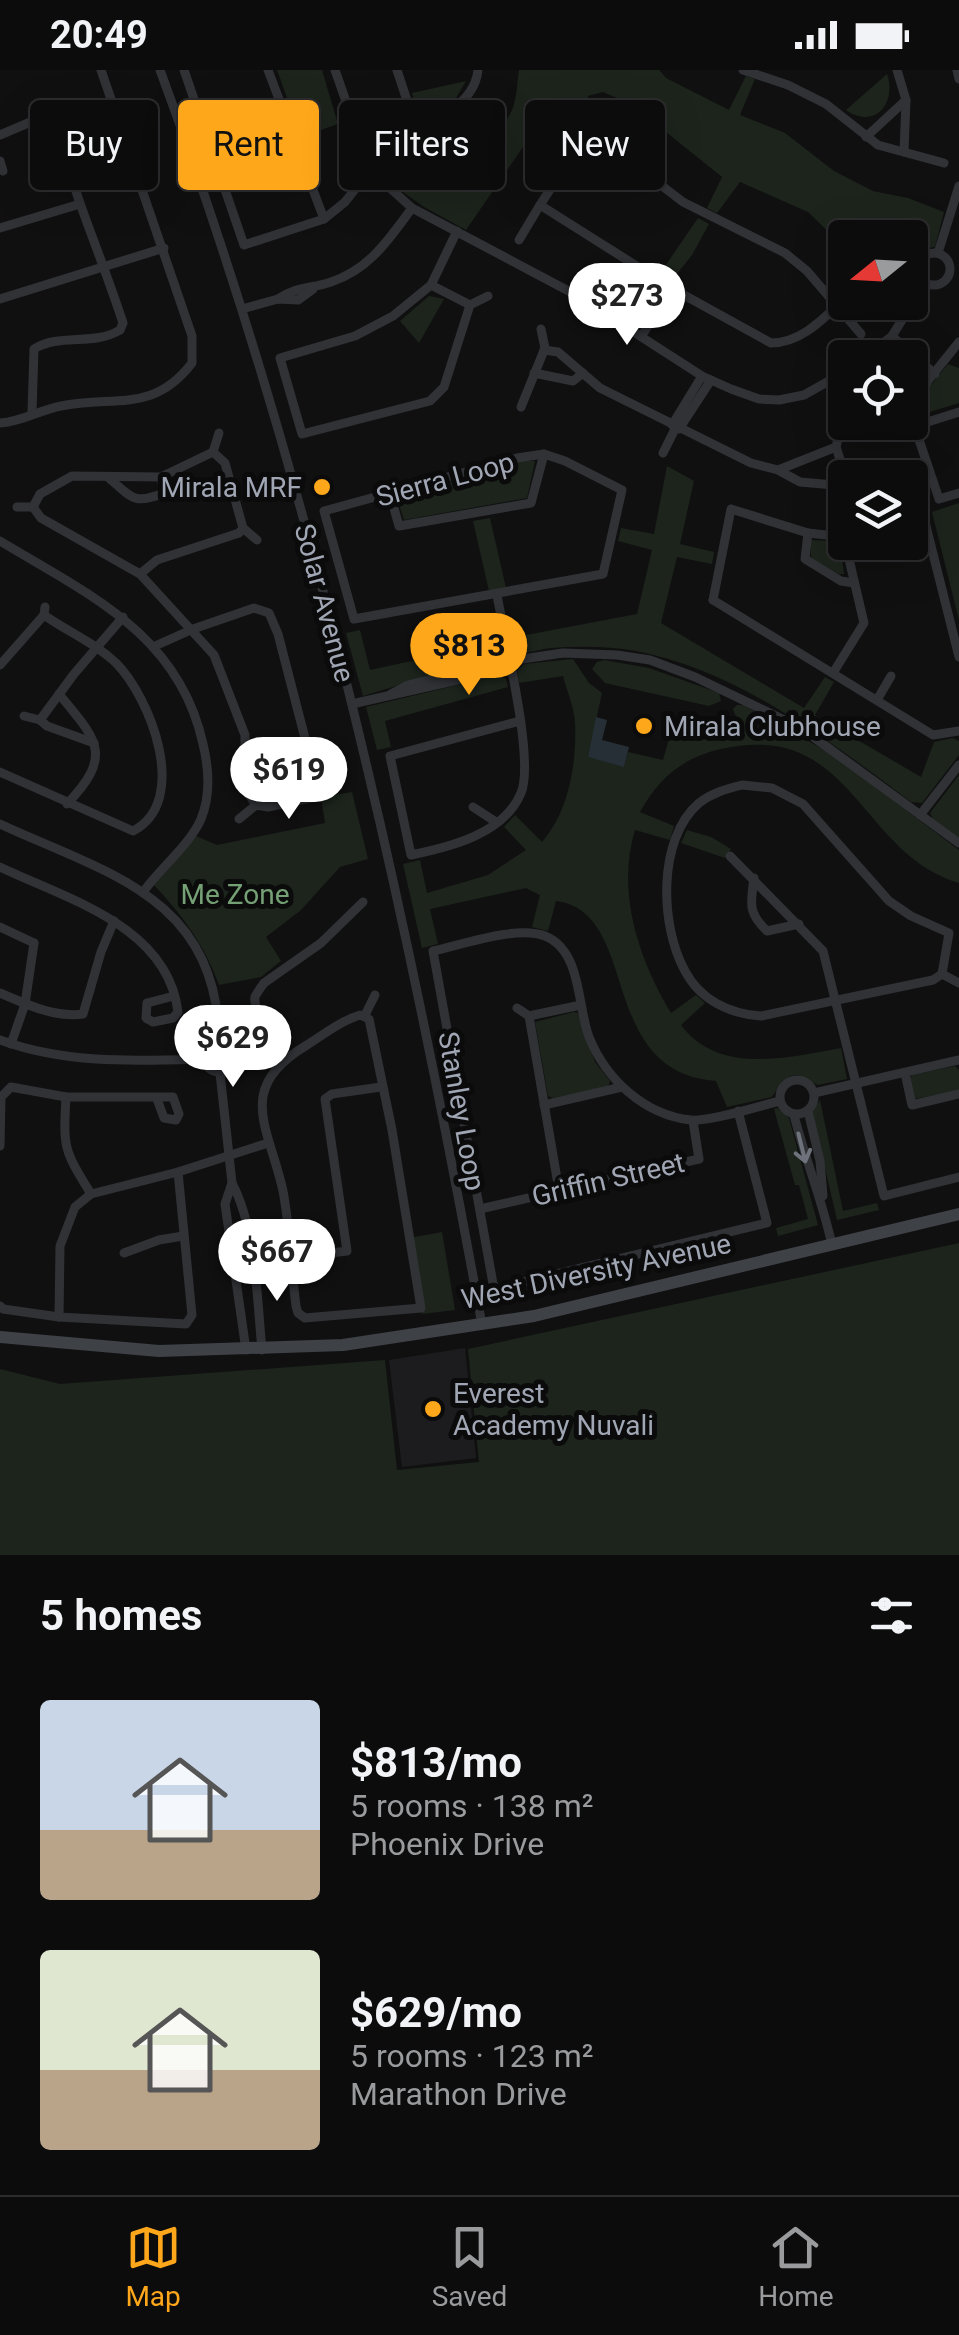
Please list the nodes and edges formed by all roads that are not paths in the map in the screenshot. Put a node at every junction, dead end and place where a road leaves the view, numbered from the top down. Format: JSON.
{"nodes":[{"id":1,"x":101,"y":70,"type":"edge"},
{"id":2,"x":160,"y":70,"type":"edge"},
{"id":3,"x":184,"y":70,"type":"edge"},
{"id":4,"x":268,"y":70,"type":"edge"},
{"id":5,"x":335,"y":70,"type":"edge"},
{"id":6,"x":397,"y":70,"type":"edge"},
{"id":7,"x":478,"y":70,"type":"edge"},
{"id":8,"x":743,"y":70,"type":"edge"},
{"id":9,"x":898,"y":70,"type":"edge"},
{"id":10,"x":957,"y":70,"type":"edge"},
{"id":11,"x":959,"y":78,"type":"edge"},
{"id":12,"x":344,"y":100,"type":"edge"},
{"id":13,"x":407,"y":100,"type":"edge"},
{"id":14,"x":465,"y":100,"type":"edge"},
{"id":15,"x":906,"y":100,"type":"junction"},
{"id":16,"x":30,"y":122,"type":"edge"},
{"id":17,"x":0,"y":135,"type":"edge"},
{"id":18,"x":866,"y":137,"type":"junction"},
{"id":19,"x":904,"y":152,"type":"junction"},
{"id":20,"x":944,"y":163,"type":"dead end"},
{"id":21,"x":959,"y":186,"type":"edge"},
{"id":22,"x":76,"y":190,"type":"edge"},
{"id":23,"x":355,"y":190,"type":"edge"},
{"id":24,"x":392,"y":190,"type":"edge"},
{"id":25,"x":80,"y":204,"type":"junction"},
{"id":26,"x":540,"y":205,"type":"junction"},
{"id":27,"x":412,"y":208,"type":"junction"},
{"id":28,"x":324,"y":219,"type":"junction"},
{"id":29,"x":0,"y":228,"type":"edge"},
{"id":30,"x":457,"y":231,"type":"junction"},
{"id":31,"x":519,"y":240,"type":"dead end"},
{"id":32,"x":164,"y":248,"type":"junction"},
{"id":33,"x":928,"y":253,"type":"edge"},
{"id":34,"x":938,"y":253,"type":"junction"},
{"id":35,"x":105,"y":266,"type":"junction"},
{"id":36,"x":954,"y":271,"type":"edge"},
{"id":37,"x":946,"y":281,"type":"junction"},
{"id":38,"x":928,"y":283,"type":"edge"},
{"id":39,"x":431,"y":285,"type":"junction"},
{"id":40,"x":669,"y":286,"type":"junction"},
{"id":41,"x":959,"y":286,"type":"edge"},
{"id":42,"x":828,"y":295,"type":"edge"},
{"id":43,"x":488,"y":296,"type":"dead end"},
{"id":44,"x":0,"y":298,"type":"edge"},
{"id":45,"x":470,"y":304,"type":"junction"},
{"id":46,"x":242,"y":309,"type":"junction"},
{"id":47,"x":828,"y":314,"type":"edge"},
{"id":48,"x":848,"y":320,"type":"edge"},
{"id":49,"x":900,"y":320,"type":"edge"},
{"id":50,"x":120,"y":330,"type":"junction"},
{"id":51,"x":541,"y":330,"type":"dead end"},
{"id":52,"x":638,"y":332,"type":"junction"},
{"id":53,"x":860,"y":334,"type":"dead end"},
{"id":54,"x":132,"y":336,"type":"dead end"},
{"id":55,"x":889,"y":338,"type":"junction"},
{"id":56,"x":886,"y":340,"type":"edge"},
{"id":57,"x":957,"y":348,"type":"edge"},
{"id":58,"x":544,"y":350,"type":"junction"},
{"id":59,"x":534,"y":373,"type":"junction"},
{"id":60,"x":583,"y":373,"type":"junction"},
{"id":61,"x":934,"y":374,"type":"junction"},
{"id":62,"x":706,"y":378,"type":"junction"},
{"id":63,"x":828,"y":382,"type":"edge"},
{"id":64,"x":928,"y":382,"type":"edge"},
{"id":65,"x":521,"y":407,"type":"dead end"},
{"id":66,"x":32,"y":412,"type":"junction"},
{"id":67,"x":959,"y":412,"type":"edge"},
{"id":68,"x":928,"y":422,"type":"edge"},
{"id":69,"x":0,"y":423,"type":"edge"},
{"id":70,"x":676,"y":427,"type":"junction"},
{"id":71,"x":219,"y":433,"type":"dead end"},
{"id":72,"x":838,"y":440,"type":"edge"},
{"id":73,"x":920,"y":440,"type":"edge"},
{"id":74,"x":836,"y":448,"type":"junction"},
{"id":75,"x":213,"y":452,"type":"junction"},
{"id":76,"x":662,"y":453,"type":"dead end"},
{"id":77,"x":544,"y":454,"type":"junction"},
{"id":78,"x":840,"y":460,"type":"edge"},
{"id":79,"x":778,"y":470,"type":"junction"},
{"id":80,"x":107,"y":477,"type":"junction"},
{"id":81,"x":161,"y":477,"type":"junction"},
{"id":82,"x":828,"y":484,"type":"edge"},
{"id":83,"x":634,"y":485,"type":"dead end"},
{"id":84,"x":622,"y":490,"type":"junction"},
{"id":85,"x":959,"y":492,"type":"edge"},
{"id":86,"x":390,"y":494,"type":"junction"},
{"id":87,"x":530,"y":503,"type":"junction"},
{"id":88,"x":16,"y":507,"type":"dead end"},
{"id":89,"x":33,"y":508,"type":"junction"},
{"id":90,"x":537,"y":515,"type":"dead end"},
{"id":91,"x":243,"y":528,"type":"junction"},
{"id":92,"x":808,"y":533,"type":"junction"},
{"id":93,"x":928,"y":534,"type":"edge"},
{"id":94,"x":828,"y":536,"type":"edge"},
{"id":95,"x":257,"y":540,"type":"dead end"},
{"id":96,"x":0,"y":541,"type":"edge"},
{"id":97,"x":805,"y":559,"type":"junction"},
{"id":98,"x":849,"y":560,"type":"edge"},
{"id":99,"x":794,"y":563,"type":"dead end"},
{"id":100,"x":140,"y":574,"type":"junction"},
{"id":101,"x":854,"y":583,"type":"junction"},
{"id":102,"x":497,"y":595,"type":"junction"},
{"id":103,"x":123,"y":618,"type":"junction"},
{"id":104,"x":193,"y":629,"type":"junction"},
{"id":105,"x":156,"y":646,"type":"junction"},
{"id":106,"x":98,"y":647,"type":"junction"},
{"id":107,"x":959,"y":657,"type":"edge"},
{"id":108,"x":508,"y":663,"type":"junction"},
{"id":109,"x":0,"y":665,"type":"edge"},
{"id":110,"x":833,"y":674,"type":"junction"},
{"id":111,"x":891,"y":676,"type":"dead end"},
{"id":112,"x":59,"y":694,"type":"junction"},
{"id":113,"x":877,"y":700,"type":"junction"},
{"id":114,"x":352,"y":704,"type":"junction"},
{"id":115,"x":24,"y":716,"type":"dead end"},
{"id":116,"x":40,"y":720,"type":"junction"},
{"id":117,"x":520,"y":722,"type":"junction"},
{"id":118,"x":959,"y":731,"type":"edge"},
{"id":119,"x":94,"y":744,"type":"junction"},
{"id":120,"x":959,"y":765,"type":"edge"},
{"id":121,"x":0,"y":772,"type":"edge"},
{"id":122,"x":67,"y":804,"type":"junction"},
{"id":123,"x":256,"y":805,"type":"junction"},
{"id":124,"x":473,"y":807,"type":"dead end"},
{"id":125,"x":920,"y":815,"type":"junction"},
{"id":126,"x":240,"y":819,"type":"dead end"},
{"id":127,"x":496,"y":822,"type":"junction"},
{"id":128,"x":0,"y":824,"type":"edge"},
{"id":129,"x":959,"y":843,"type":"edge"},
{"id":130,"x":730,"y":856,"type":"dead end"},
{"id":131,"x":0,"y":868,"type":"edge"},
{"id":132,"x":754,"y":878,"type":"junction"},
{"id":133,"x":144,"y":891,"type":"junction"},
{"id":134,"x":363,"y":902,"type":"dead end"},
{"id":135,"x":114,"y":921,"type":"junction"},
{"id":136,"x":799,"y":924,"type":"junction"},
{"id":137,"x":0,"y":927,"type":"edge"},
{"id":138,"x":954,"y":933,"type":"edge"},
{"id":139,"x":942,"y":974,"type":"junction"},
{"id":140,"x":959,"y":983,"type":"edge"},
{"id":141,"x":0,"y":994,"type":"edge"},
{"id":142,"x":174,"y":996,"type":"dead end"},
{"id":143,"x":375,"y":996,"type":"dead end"},
{"id":144,"x":836,"y":1002,"type":"junction"},
{"id":145,"x":25,"y":1004,"type":"junction"},
{"id":146,"x":581,"y":1006,"type":"junction"},
{"id":147,"x":516,"y":1008,"type":"dead end"},
{"id":148,"x":366,"y":1015,"type":"junction"},
{"id":149,"x":529,"y":1016,"type":"junction"},
{"id":150,"x":220,"y":1036,"type":"junction"},
{"id":151,"x":0,"y":1040,"type":"edge"},
{"id":152,"x":12,"y":1044,"type":"junction"},
{"id":153,"x":202,"y":1059,"type":"junction"},
{"id":154,"x":282,"y":1059,"type":"junction"},
{"id":155,"x":959,"y":1060,"type":"edge"},
{"id":156,"x":220,"y":1073,"type":"junction"},
{"id":157,"x":905,"y":1073,"type":"junction"},
{"id":158,"x":856,"y":1084,"type":"junction"},
{"id":159,"x":381,"y":1087,"type":"junction"},
{"id":160,"x":622,"y":1087,"type":"junction"},
{"id":161,"x":814,"y":1093,"type":"junction"},
{"id":162,"x":959,"y":1094,"type":"edge"},
{"id":163,"x":66,"y":1098,"type":"junction"},
{"id":164,"x":157,"y":1099,"type":"dead end"},
{"id":165,"x":780,"y":1101,"type":"junction"},
{"id":166,"x":544,"y":1104,"type":"junction"},
{"id":167,"x":738,"y":1111,"type":"junction"},
{"id":168,"x":808,"y":1111,"type":"junction"},
{"id":169,"x":794,"y":1114,"type":"junction"},
{"id":170,"x":693,"y":1121,"type":"junction"},
{"id":171,"x":268,"y":1144,"type":"junction"},
{"id":172,"x":0,"y":1146,"type":"edge"},
{"id":173,"x":230,"y":1157,"type":"junction"},
{"id":174,"x":178,"y":1172,"type":"junction"},
{"id":175,"x":959,"y":1177,"type":"edge"},
{"id":176,"x":232,"y":1183,"type":"junction"},
{"id":177,"x":559,"y":1190,"type":"junction"},
{"id":178,"x":90,"y":1194,"type":"junction"},
{"id":179,"x":822,"y":1198,"type":"junction"},
{"id":180,"x":480,"y":1208,"type":"junction"},
{"id":181,"x":959,"y":1214,"type":"edge"},
{"id":182,"x":183,"y":1236,"type":"junction"},
{"id":183,"x":832,"y":1245,"type":"junction"},
{"id":184,"x":124,"y":1253,"type":"dead end"},
{"id":185,"x":290,"y":1258,"type":"junction"},
{"id":186,"x":0,"y":1306,"type":"edge"},
{"id":187,"x":59,"y":1317,"type":"junction"},
{"id":188,"x":482,"y":1325,"type":"junction"},
{"id":189,"x":0,"y":1337,"type":"edge"},
{"id":190,"x":246,"y":1350,"type":"junction"},
{"id":191,"x":262,"y":1350,"type":"junction"}],
"edges":[{"from":1,"to":32,"type":"street"},
{"from":2,"to":46,"type":"street","name":"Solar Avenue"},
{"from":3,"to":28,"type":"street"},
{"from":4,"to":28,"type":"street"},
{"from":5,"to":12,"type":"street"},
{"from":6,"to":13,"type":"street"},
{"from":7,"to":14,"type":"street"},
{"from":8,"to":18,"type":"street"},
{"from":9,"to":15,"type":"street"},
{"from":10,"to":11,"type":"street"},
{"from":15,"to":18,"type":"street"},
{"from":15,"to":19,"type":"street"},
{"from":16,"to":17,"type":"street"},
{"from":18,"to":19,"type":"street"},
{"from":19,"to":20,"type":"street"},
{"from":21,"to":34,"type":"street"},
{"from":22,"to":25,"type":"street"},
{"from":23,"to":28,"type":"street"},
{"from":24,"to":27,"type":"street"},
{"from":25,"to":29,"type":"street"},
{"from":25,"to":35,"type":"street"},
{"from":26,"to":31,"type":"street"},
{"from":26,"to":40,"type":"street"},
{"from":26,"to":42,"type":"street"},
{"from":27,"to":30,"type":"street"},
{"from":27,"to":46,"type":"street"},
{"from":30,"to":39,"type":"street"},
{"from":30,"to":52,"type":"street"},
{"from":32,"to":35,"type":"street"},
{"from":32,"to":66,"type":"street"},
{"from":33,"to":34,"type":"street"},
{"from":34,"to":36,"type":"street"},
{"from":35,"to":44,"type":"street"},
{"from":35,"to":50,"type":"street"},
{"from":36,"to":37,"type":"street"},
{"from":37,"to":38,"type":"street"},
{"from":37,"to":41,"type":"street"},
{"from":39,"to":45,"type":"street"},
{"from":39,"to":45,"type":"street"},
{"from":40,"to":47,"type":"street"},
{"from":40,"to":52,"type":"street"},
{"from":43,"to":45,"type":"street"},
{"from":46,"to":114,"type":"street","name":"Solar Avenue"},
{"from":48,"to":53,"type":"street"},
{"from":49,"to":55,"type":"street"},
{"from":50,"to":54,"type":"street"},
{"from":50,"to":66,"type":"street"},
{"from":51,"to":58,"type":"street"},
{"from":52,"to":62,"type":"street"},
{"from":55,"to":56,"type":"street"},
{"from":55,"to":61,"type":"street"},
{"from":57,"to":61,"type":"street"},
{"from":58,"to":59,"type":"street"},
{"from":58,"to":60,"type":"street"},
{"from":59,"to":60,"type":"street"},
{"from":59,"to":65,"type":"street"},
{"from":60,"to":70,"type":"street"},
{"from":61,"to":64,"type":"street"},
{"from":62,"to":63,"type":"street"},
{"from":62,"to":70,"type":"street"},
{"from":66,"to":69,"type":"street"},
{"from":67,"to":68,"type":"street"},
{"from":70,"to":76,"type":"street"},
{"from":70,"to":79,"type":"street"},
{"from":71,"to":75,"type":"street"},
{"from":72,"to":74,"type":"street"},
{"from":73,"to":85,"type":"street"},
{"from":74,"to":78,"type":"street"},
{"from":74,"to":79,"type":"street"},
{"from":75,"to":81,"type":"street"},
{"from":75,"to":91,"type":"street"},
{"from":77,"to":84,"type":"street","name":"Sierra Loop"},
{"from":77,"to":86,"type":"street","name":"Sierra Loop"},
{"from":77,"to":87,"type":"street"},
{"from":79,"to":82,"type":"street"},
{"from":80,"to":81,"type":"street"},
{"from":80,"to":81,"type":"street"},
{"from":80,"to":89,"type":"street"},
{"from":83,"to":84,"type":"street"},
{"from":84,"to":102,"type":"street","name":"Sierra Loop"},
{"from":86,"to":87,"type":"street"},
{"from":86,"to":102,"type":"street","name":"Sierra Loop"},
{"from":87,"to":90,"type":"street"},
{"from":88,"to":89,"type":"street"},
{"from":89,"to":100,"type":"street"},
{"from":91,"to":95,"type":"street"},
{"from":91,"to":100,"type":"street"},
{"from":92,"to":94,"type":"street"},
{"from":92,"to":97,"type":"street"},
{"from":92,"to":110,"type":"street"},
{"from":93,"to":107,"type":"street"},
{"from":96,"to":103,"type":"street"},
{"from":97,"to":99,"type":"street"},
{"from":97,"to":101,"type":"street"},
{"from":98,"to":101,"type":"street"},
{"from":100,"to":104,"type":"street"},
{"from":101,"to":110,"type":"street"},
{"from":102,"to":108,"type":"street"},
{"from":103,"to":105,"type":"street"},
{"from":103,"to":106,"type":"street"},
{"from":104,"to":105,"type":"street"},
{"from":104,"to":123,"type":"street"},
{"from":104,"to":123,"type":"street"},
{"from":105,"to":133,"type":"street"},
{"from":106,"to":109,"type":"street"},
{"from":106,"to":112,"type":"street"},
{"from":106,"to":122,"type":"street"},
{"from":108,"to":114,"type":"street"},
{"from":108,"to":117,"type":"street"},
{"from":108,"to":125,"type":"street"},
{"from":110,"to":113,"type":"street"},
{"from":111,"to":113,"type":"street"},
{"from":112,"to":116,"type":"street"},
{"from":112,"to":119,"type":"street"},
{"from":113,"to":118,"type":"street"},
{"from":114,"to":188,"type":"street","name":"Solar Avenue"},
{"from":115,"to":116,"type":"street"},
{"from":116,"to":119,"type":"street"},
{"from":117,"to":127,"type":"street"},
{"from":117,"to":127,"type":"street"},
{"from":119,"to":122,"type":"street"},
{"from":120,"to":125,"type":"street"},
{"from":121,"to":122,"type":"street"},
{"from":123,"to":126,"type":"street"},
{"from":124,"to":127,"type":"street"},
{"from":125,"to":129,"type":"street"},
{"from":128,"to":133,"type":"street"},
{"from":130,"to":132,"type":"street"},
{"from":131,"to":135,"type":"street"},
{"from":132,"to":136,"type":"street"},
{"from":132,"to":136,"type":"street"},
{"from":133,"to":150,"type":"street"},
{"from":134,"to":154,"type":"street"},
{"from":135,"to":142,"type":"street"},
{"from":135,"to":145,"type":"street"},
{"from":136,"to":144,"type":"street"},
{"from":137,"to":145,"type":"street"},
{"from":138,"to":139,"type":"street"},
{"from":138,"to":144,"type":"street"},
{"from":139,"to":140,"type":"street"},
{"from":139,"to":144,"type":"street"},
{"from":141,"to":145,"type":"street"},
{"from":143,"to":148,"type":"street"},
{"from":144,"to":158,"type":"street"},
{"from":145,"to":152,"type":"street"},
{"from":146,"to":149,"type":"street"},
{"from":146,"to":160,"type":"street","name":"Stanley Loop"},
{"from":146,"to":180,"type":"street","name":"Stanley Loop"},
{"from":147,"to":149,"type":"street"},
{"from":148,"to":154,"type":"street"},
{"from":148,"to":159,"type":"street"},
{"from":149,"to":166,"type":"street"},
{"from":150,"to":153,"type":"street"},
{"from":150,"to":156,"type":"street"},
{"from":151,"to":152,"type":"street"},
{"from":152,"to":153,"type":"street"},
{"from":153,"to":156,"type":"street"},
{"from":154,"to":171,"type":"street"},
{"from":155,"to":157,"type":"street"},
{"from":156,"to":173,"type":"street"},
{"from":157,"to":158,"type":"street"},
{"from":157,"to":162,"type":"street"},
{"from":158,"to":161,"type":"street"},
{"from":158,"to":175,"type":"street"},
{"from":159,"to":185,"type":"street"},
{"from":159,"to":185,"type":"street"},
{"from":160,"to":166,"type":"street"},
{"from":160,"to":170,"type":"street","name":"Stanley Loop"},
{"from":161,"to":165,"type":"street"},
{"from":161,"to":168,"type":"street"},
{"from":163,"to":164,"type":"street"},
{"from":163,"to":172,"type":"street"},
{"from":163,"to":178,"type":"street"},
{"from":165,"to":167,"type":"street"},
{"from":165,"to":169,"type":"street"},
{"from":166,"to":177,"type":"street"},
{"from":167,"to":170,"type":"street"},
{"from":167,"to":180,"type":"street","name":"Stanley Loop"},
{"from":168,"to":169,"type":"street"},
{"from":168,"to":179,"type":"street"},
{"from":169,"to":179,"type":"street","one_way":true},
{"from":170,"to":177,"type":"street","name":"Griffin Street"},
{"from":171,"to":173,"type":"street"},
{"from":171,"to":185,"type":"street"},
{"from":173,"to":174,"type":"street"},
{"from":173,"to":176,"type":"street"},
{"from":174,"to":178,"type":"street"},
{"from":174,"to":182,"type":"street"},
{"from":176,"to":190,"type":"street"},
{"from":176,"to":191,"type":"street"},
{"from":177,"to":180,"type":"street","name":"Griffin Street"},
{"from":178,"to":187,"type":"street"},
{"from":179,"to":183,"type":"street"},
{"from":181,"to":183,"type":"street","name":"West Diversity Avenue"},
{"from":182,"to":184,"type":"street"},
{"from":182,"to":187,"type":"street"},
{"from":183,"to":188,"type":"street","name":"West Diversity Avenue"},
{"from":186,"to":187,"type":"street"},
{"from":188,"to":191,"type":"street","name":"West Diversity Avenue"},
{"from":189,"to":190,"type":"street","name":"West Diversity Avenue"},
{"from":190,"to":191,"type":"street","name":"West Diversity Avenue"}]}
